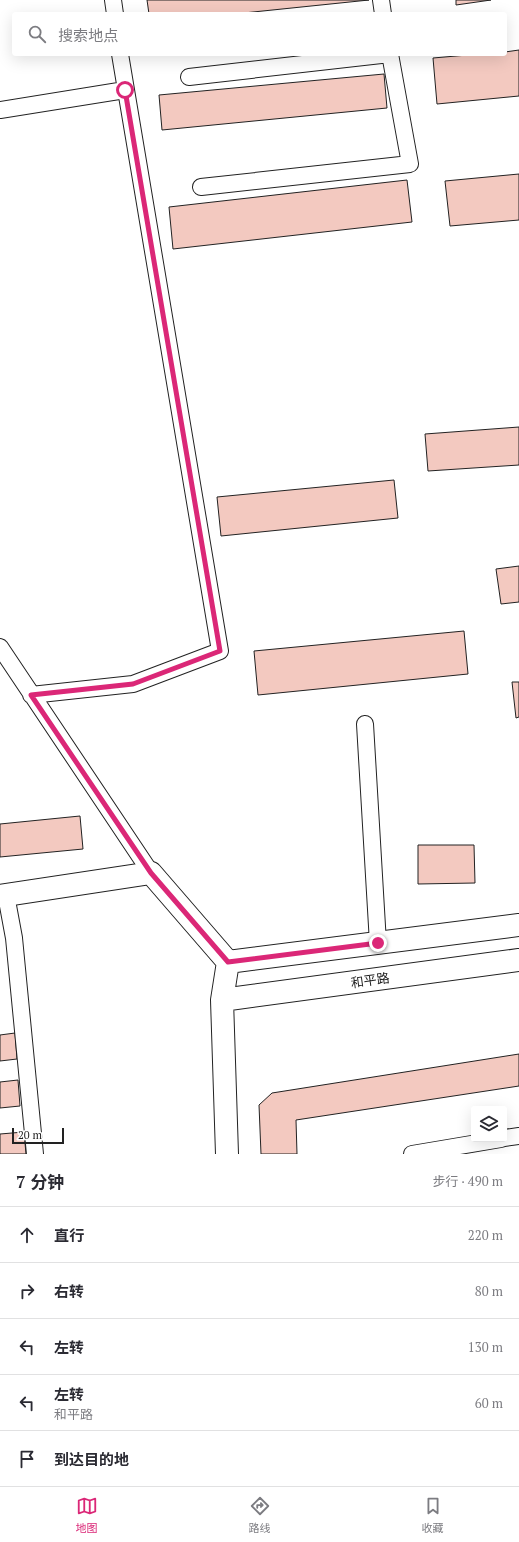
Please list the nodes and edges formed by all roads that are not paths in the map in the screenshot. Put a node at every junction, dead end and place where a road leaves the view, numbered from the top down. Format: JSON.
{"nodes":[{"id":1,"x":113,"y":0,"type":"edge"},
{"id":2,"x":381,"y":0,"type":"edge"},
{"id":3,"x":114,"y":12,"type":"edge"},
{"id":4,"x":383,"y":12,"type":"edge"},
{"id":5,"x":120,"y":56,"type":"edge"},
{"id":6,"x":373,"y":56,"type":"edge"},
{"id":7,"x":390,"y":56,"type":"edge"},
{"id":8,"x":189,"y":78,"type":"dead end"},
{"id":9,"x":125,"y":90,"type":"junction"},
{"id":10,"x":0,"y":110,"type":"edge"},
{"id":11,"x":201,"y":187,"type":"dead end"},
{"id":12,"x":0,"y":647,"type":"edge"},
{"id":13,"x":31,"y":695,"type":"junction"},
{"id":14,"x":365,"y":724,"type":"dead end"},
{"id":15,"x":151,"y":873,"type":"junction"},
{"id":16,"x":3,"y":895,"type":"edge"},
{"id":17,"x":519,"y":925,"type":"edge"},
{"id":18,"x":378,"y":943,"type":"junction"},
{"id":19,"x":519,"y":960,"type":"edge"},
{"id":20,"x":228,"y":962,"type":"junction"},
{"id":21,"x":222,"y":1000,"type":"junction"},
{"id":22,"x":519,"y":1136,"type":"edge"},
{"id":23,"x":507,"y":1138,"type":"edge"},
{"id":24,"x":483,"y":1142,"type":"edge"},
{"id":25,"x":36,"y":1154,"type":"edge"},
{"id":26,"x":227,"y":1154,"type":"edge"},
{"id":27,"x":412,"y":1154,"type":"edge"}],
"edges":[{"from":1,"to":3,"type":"street"},
{"from":2,"to":4,"type":"street"},
{"from":5,"to":9,"type":"street"},
{"from":6,"to":8,"type":"street"},
{"from":7,"to":11,"type":"street"},
{"from":9,"to":10,"type":"street"},
{"from":9,"to":13,"type":"street"},
{"from":12,"to":13,"type":"street"},
{"from":13,"to":15,"type":"street"},
{"from":14,"to":18,"type":"street"},
{"from":15,"to":16,"type":"street"},
{"from":15,"to":20,"type":"street"},
{"from":16,"to":25,"type":"street"},
{"from":17,"to":18,"type":"street"},
{"from":18,"to":20,"type":"street"},
{"from":19,"to":21,"type":"street","name":"和平路"},
{"from":20,"to":21,"type":"street"},
{"from":21,"to":26,"type":"street"},
{"from":22,"to":23,"type":"street"},
{"from":24,"to":27,"type":"street"}]}
